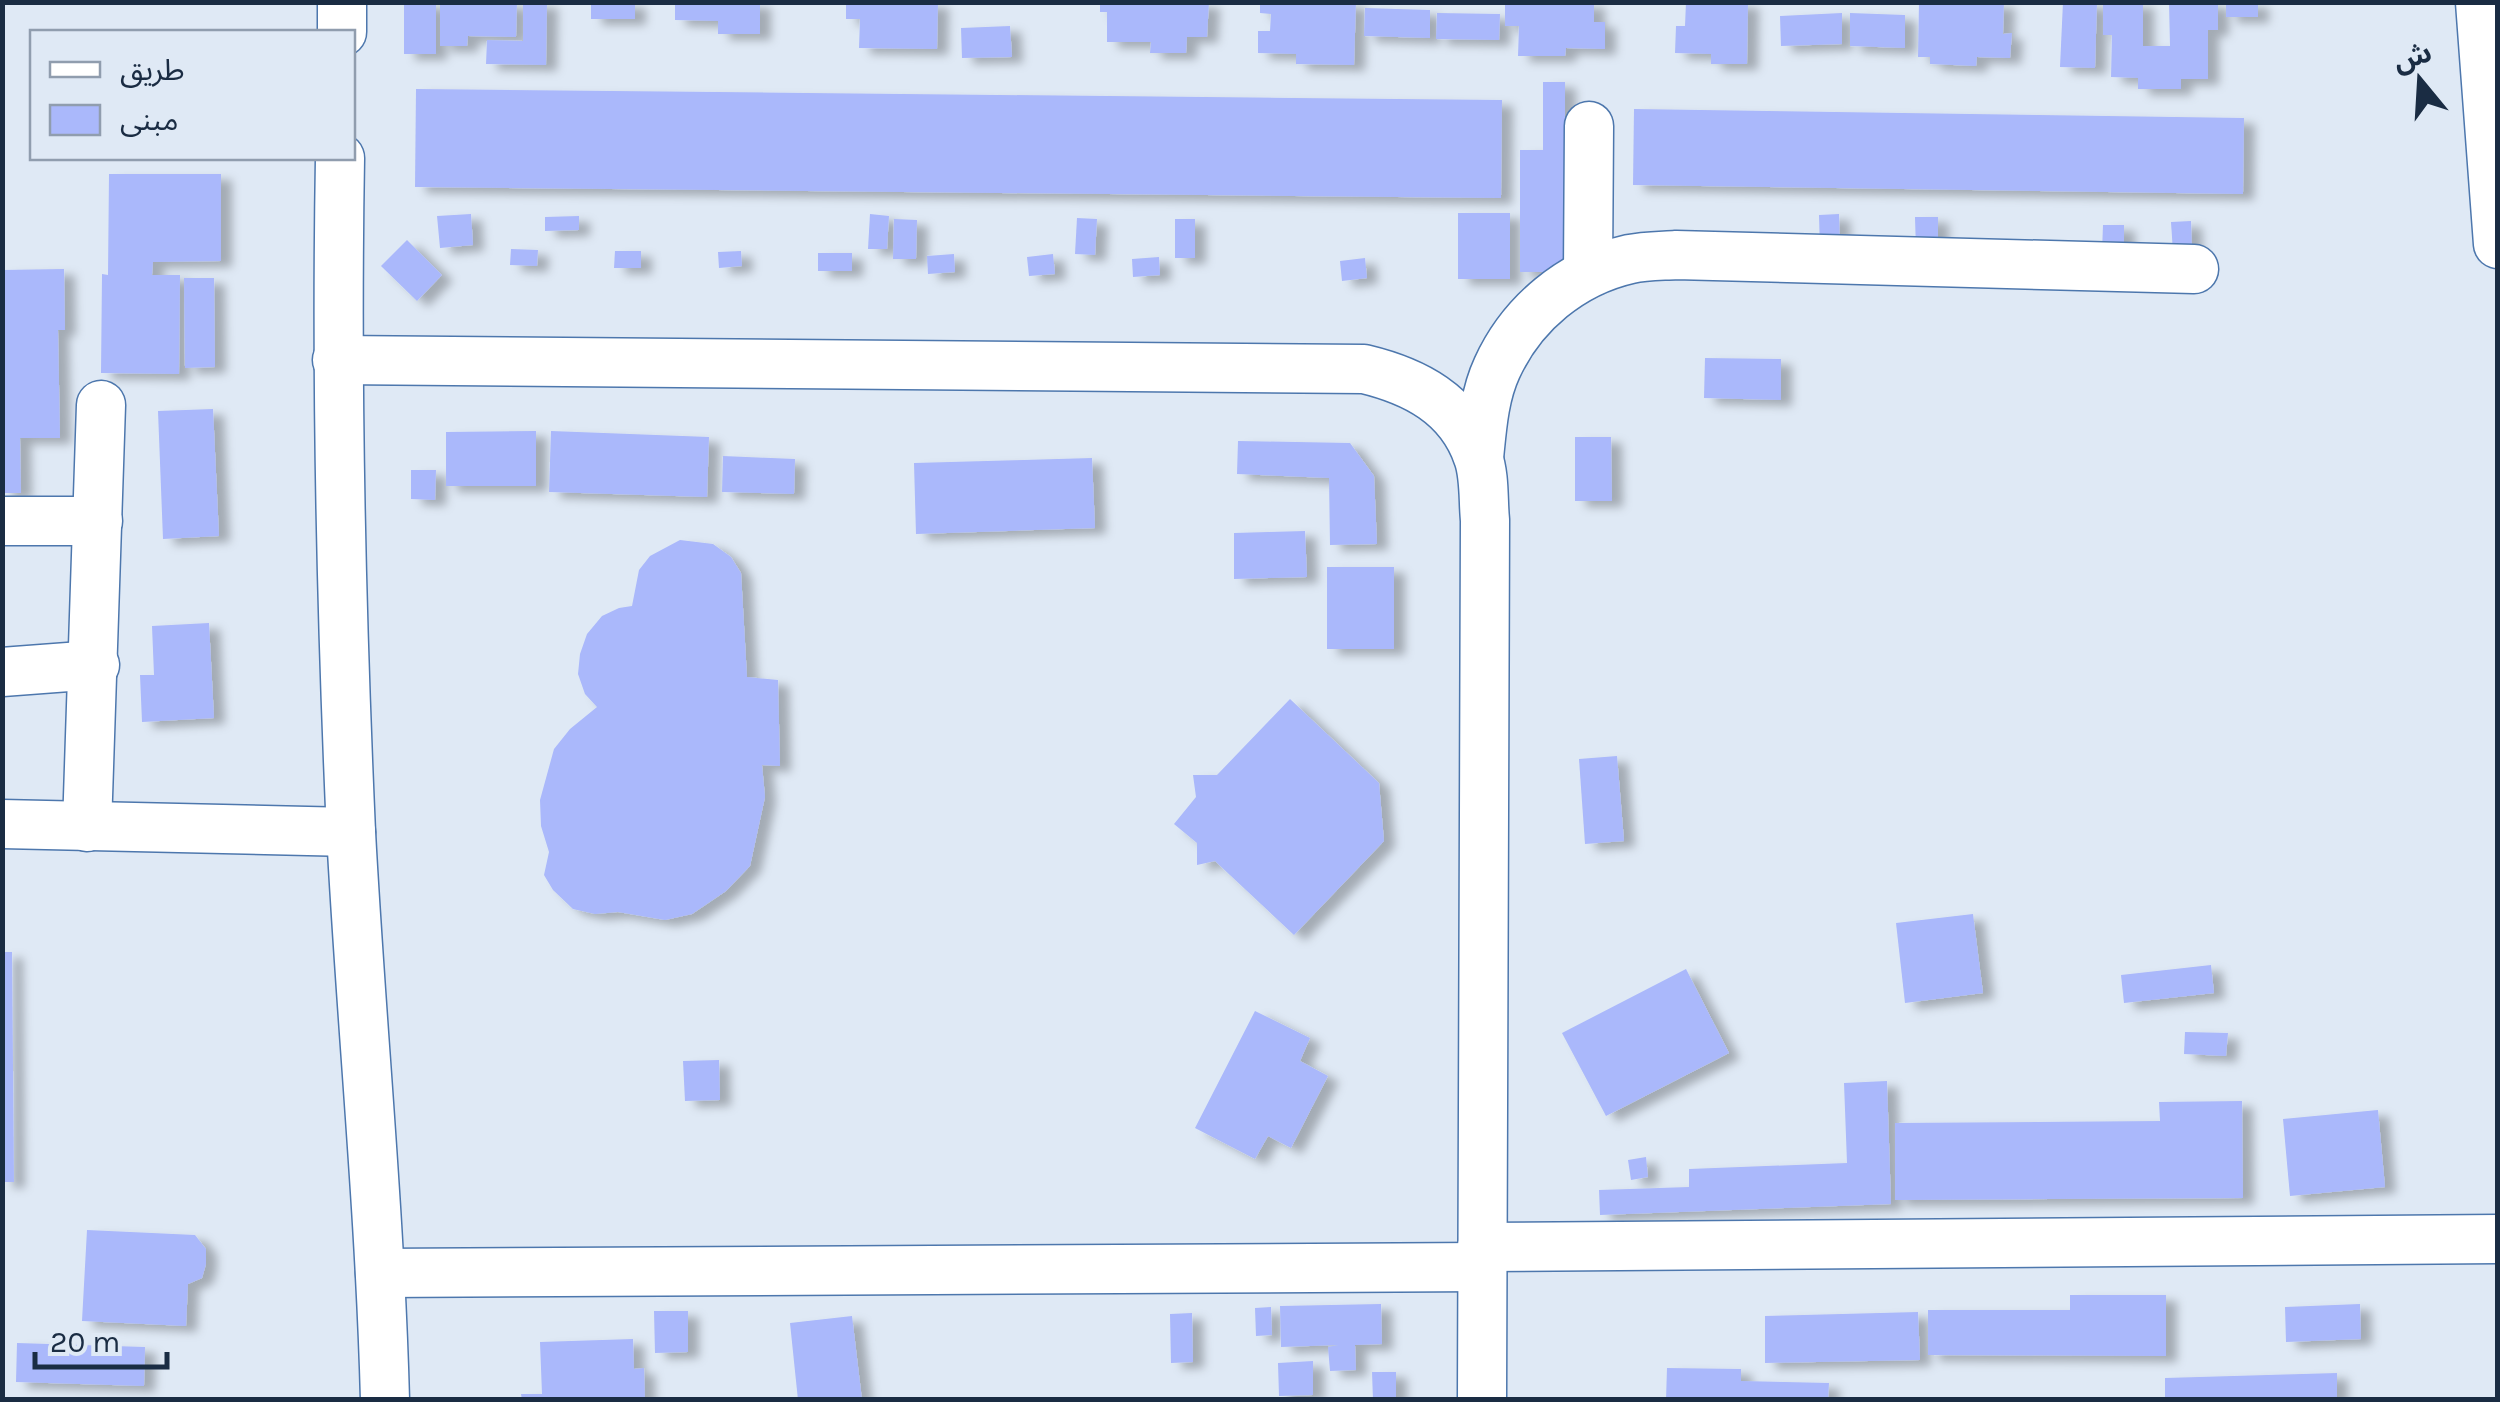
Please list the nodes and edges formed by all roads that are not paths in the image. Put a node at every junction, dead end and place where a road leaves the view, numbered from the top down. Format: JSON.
{"nodes":[{"id":1,"x":342,"y":2,"type":"edge"},
{"id":2,"x":2480,"y":2,"type":"edge"},
{"id":3,"x":342,"y":30,"type":"edge"},
{"id":4,"x":1589,"y":126,"type":"dead end"},
{"id":5,"x":340,"y":160,"type":"edge"},
{"id":6,"x":2498,"y":244,"type":"edge"},
{"id":7,"x":2194,"y":269,"type":"dead end"},
{"id":8,"x":1588,"y":273,"type":"junction"},
{"id":9,"x":336,"y":360,"type":"junction"},
{"id":10,"x":101,"y":405,"type":"dead end"},
{"id":11,"x":1479,"y":458,"type":"junction"},
{"id":12,"x":2,"y":521,"type":"edge"},
{"id":13,"x":98,"y":521,"type":"junction"},
{"id":14,"x":94,"y":664,"type":"junction"},
{"id":15,"x":2,"y":672,"type":"edge"},
{"id":16,"x":2,"y":824,"type":"edge"},
{"id":17,"x":87,"y":827,"type":"junction"},
{"id":18,"x":352,"y":832,"type":"junction"},
{"id":19,"x":2498,"y":1240,"type":"edge"},
{"id":20,"x":1482,"y":1257,"type":"junction"},
{"id":21,"x":380,"y":1273,"type":"junction"},
{"id":22,"x":385,"y":1400,"type":"edge"},
{"id":23,"x":1482,"y":1400,"type":"edge"}],
"edges":[{"from":1,"to":3,"type":"street"},
{"from":2,"to":6,"type":"street"},
{"from":4,"to":8,"type":"street"},
{"from":5,"to":9,"type":"street"},
{"from":7,"to":8,"type":"street"},
{"from":8,"to":11,"type":"street"},
{"from":9,"to":11,"type":"street"},
{"from":9,"to":18,"type":"street"},
{"from":10,"to":13,"type":"street"},
{"from":11,"to":20,"type":"street"},
{"from":12,"to":13,"type":"street"},
{"from":13,"to":14,"type":"street"},
{"from":14,"to":15,"type":"street"},
{"from":14,"to":17,"type":"street"},
{"from":16,"to":17,"type":"street"},
{"from":17,"to":18,"type":"street"},
{"from":18,"to":21,"type":"street"},
{"from":19,"to":20,"type":"street"},
{"from":20,"to":21,"type":"street"},
{"from":20,"to":23,"type":"street"},
{"from":21,"to":22,"type":"street"}]}
